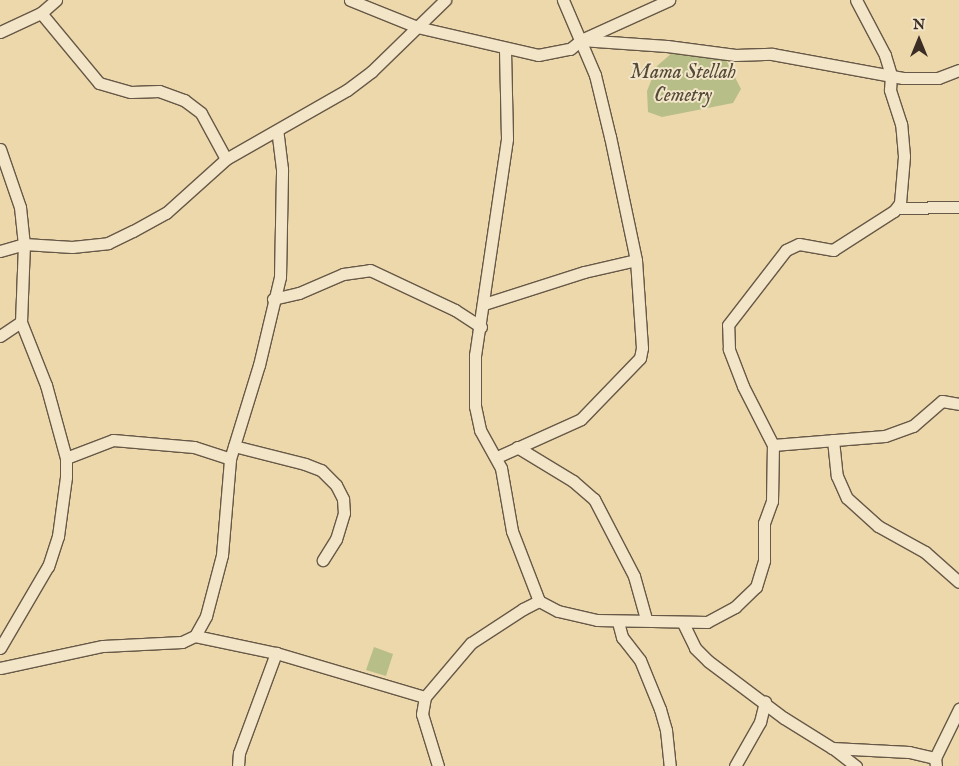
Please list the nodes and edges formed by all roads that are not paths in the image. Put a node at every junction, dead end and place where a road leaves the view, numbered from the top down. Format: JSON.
{"nodes":[{"id":1,"x":56,"y":0,"type":"edge"},
{"id":2,"x":350,"y":0,"type":"edge"},
{"id":3,"x":444,"y":0,"type":"edge"},
{"id":4,"x":563,"y":0,"type":"edge"},
{"id":5,"x":669,"y":0,"type":"edge"},
{"id":6,"x":856,"y":0,"type":"edge"},
{"id":7,"x":41,"y":13,"type":"junction"},
{"id":8,"x":417,"y":27,"type":"junction"},
{"id":9,"x":0,"y":32,"type":"edge"},
{"id":10,"x":581,"y":40,"type":"junction"},
{"id":11,"x":505,"y":50,"type":"junction"},
{"id":12,"x":959,"y":70,"type":"edge"},
{"id":13,"x":891,"y":75,"type":"junction"},
{"id":14,"x":276,"y":131,"type":"junction"},
{"id":15,"x":0,"y":149,"type":"edge"},
{"id":16,"x":226,"y":159,"type":"junction"},
{"id":17,"x":959,"y":207,"type":"edge"},
{"id":18,"x":899,"y":208,"type":"junction"},
{"id":19,"x":24,"y":244,"type":"junction"},
{"id":20,"x":0,"y":251,"type":"edge"},
{"id":21,"x":636,"y":260,"type":"junction"},
{"id":22,"x":273,"y":299,"type":"junction"},
{"id":23,"x":484,"y":304,"type":"junction"},
{"id":24,"x":21,"y":322,"type":"junction"},
{"id":25,"x":481,"y":327,"type":"junction"},
{"id":26,"x":0,"y":336,"type":"edge"},
{"id":27,"x":959,"y":404,"type":"edge"},
{"id":28,"x":833,"y":440,"type":"junction"},
{"id":29,"x":773,"y":445,"type":"junction"},
{"id":30,"x":234,"y":446,"type":"junction"},
{"id":31,"x":517,"y":448,"type":"junction"},
{"id":32,"x":66,"y":458,"type":"junction"},
{"id":33,"x":498,"y":458,"type":"junction"},
{"id":34,"x":230,"y":459,"type":"junction"},
{"id":35,"x":323,"y":560,"type":"dead end"},
{"id":36,"x":959,"y":582,"type":"edge"},
{"id":37,"x":539,"y":601,"type":"junction"},
{"id":38,"x":646,"y":619,"type":"junction"},
{"id":39,"x":618,"y":622,"type":"junction"},
{"id":40,"x":683,"y":623,"type":"junction"},
{"id":41,"x":195,"y":636,"type":"junction"},
{"id":42,"x":0,"y":648,"type":"edge"},
{"id":43,"x":276,"y":652,"type":"junction"},
{"id":44,"x":0,"y":668,"type":"edge"},
{"id":45,"x":425,"y":697,"type":"junction"},
{"id":46,"x":765,"y":702,"type":"junction"},
{"id":47,"x":959,"y":709,"type":"edge"},
{"id":48,"x":832,"y":748,"type":"junction"},
{"id":49,"x":936,"y":762,"type":"edge"},
{"id":50,"x":238,"y":766,"type":"edge"},
{"id":51,"x":438,"y":766,"type":"edge"},
{"id":52,"x":670,"y":766,"type":"edge"},
{"id":53,"x":735,"y":766,"type":"edge"},
{"id":54,"x":856,"y":766,"type":"edge"}],
"edges":[{"from":1,"to":7,"type":"street"},
{"from":2,"to":8,"type":"street"},
{"from":3,"to":8,"type":"street"},
{"from":4,"to":10,"type":"street"},
{"from":5,"to":10,"type":"street"},
{"from":6,"to":13,"type":"street"},
{"from":7,"to":9,"type":"street"},
{"from":7,"to":16,"type":"street"},
{"from":8,"to":11,"type":"street"},
{"from":8,"to":14,"type":"street"},
{"from":10,"to":11,"type":"street"},
{"from":10,"to":13,"type":"street"},
{"from":10,"to":21,"type":"street"},
{"from":11,"to":23,"type":"street"},
{"from":12,"to":13,"type":"street"},
{"from":13,"to":18,"type":"street"},
{"from":14,"to":16,"type":"street"},
{"from":14,"to":22,"type":"street"},
{"from":15,"to":19,"type":"street"},
{"from":16,"to":19,"type":"street"},
{"from":17,"to":18,"type":"street"},
{"from":18,"to":29,"type":"street"},
{"from":19,"to":20,"type":"street"},
{"from":19,"to":24,"type":"street"},
{"from":21,"to":23,"type":"street"},
{"from":21,"to":31,"type":"street"},
{"from":22,"to":25,"type":"street"},
{"from":22,"to":30,"type":"street"},
{"from":23,"to":25,"type":"street"},
{"from":24,"to":26,"type":"street"},
{"from":24,"to":32,"type":"street"},
{"from":25,"to":33,"type":"street"},
{"from":27,"to":28,"type":"street"},
{"from":28,"to":29,"type":"street"},
{"from":28,"to":36,"type":"street"},
{"from":29,"to":40,"type":"street"},
{"from":30,"to":34,"type":"street"},
{"from":30,"to":35,"type":"street"},
{"from":31,"to":33,"type":"street"},
{"from":31,"to":38,"type":"street"},
{"from":32,"to":34,"type":"street"},
{"from":32,"to":42,"type":"street"},
{"from":33,"to":37,"type":"street"},
{"from":34,"to":41,"type":"street"},
{"from":37,"to":39,"type":"street"},
{"from":37,"to":45,"type":"street"},
{"from":38,"to":39,"type":"street"},
{"from":38,"to":40,"type":"street"},
{"from":39,"to":52,"type":"street"},
{"from":40,"to":46,"type":"street"},
{"from":41,"to":43,"type":"street"},
{"from":41,"to":44,"type":"street"},
{"from":43,"to":45,"type":"street"},
{"from":43,"to":50,"type":"street"},
{"from":45,"to":51,"type":"street"},
{"from":46,"to":48,"type":"street"},
{"from":46,"to":53,"type":"street"},
{"from":47,"to":49,"type":"street"},
{"from":48,"to":49,"type":"street"},
{"from":48,"to":54,"type":"street"}]}
